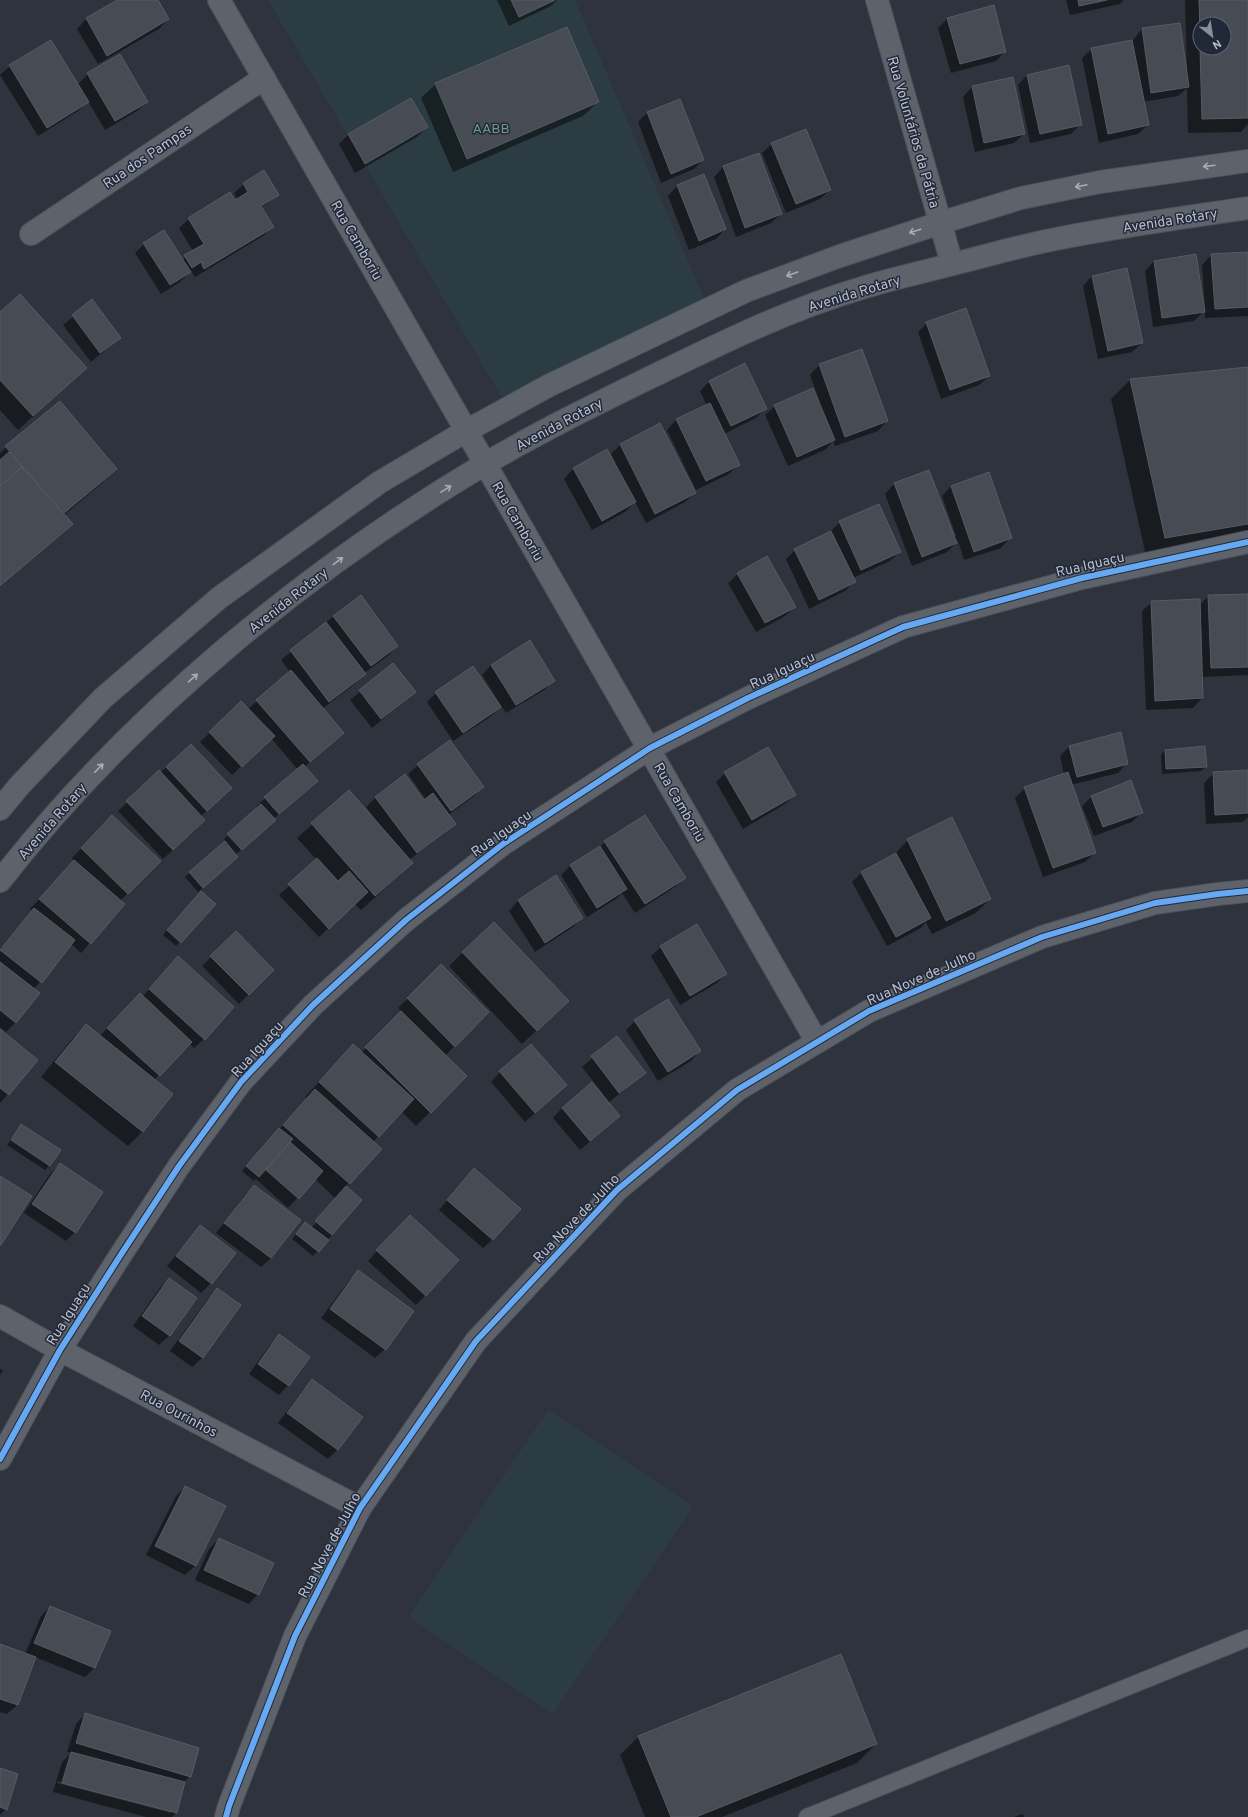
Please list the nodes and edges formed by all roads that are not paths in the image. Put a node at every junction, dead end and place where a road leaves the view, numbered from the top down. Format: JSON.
{"nodes":[{"id":1,"x":220,"y":0,"type":"edge"},
{"id":2,"x":877,"y":0,"type":"edge"},
{"id":3,"x":264,"y":78,"type":"junction"},
{"id":4,"x":1248,"y":161,"type":"edge"},
{"id":5,"x":1248,"y":208,"type":"edge"},
{"id":6,"x":940,"y":223,"type":"junction"},
{"id":7,"x":31,"y":234,"type":"dead end"},
{"id":8,"x":952,"y":264,"type":"junction"},
{"id":9,"x":466,"y":431,"type":"junction"},
{"id":10,"x":485,"y":464,"type":"junction"},
{"id":11,"x":1248,"y":542,"type":"edge"},
{"id":12,"x":650,"y":748,"type":"junction"},
{"id":13,"x":0,"y":809,"type":"edge"},
{"id":14,"x":0,"y":881,"type":"edge"},
{"id":15,"x":1248,"y":891,"type":"edge"},
{"id":16,"x":817,"y":1042,"type":"junction"},
{"id":17,"x":0,"y":1316,"type":"edge"},
{"id":18,"x":60,"y":1350,"type":"junction"},
{"id":19,"x":0,"y":1459,"type":"edge"},
{"id":20,"x":360,"y":1508,"type":"junction"},
{"id":21,"x":1248,"y":1638,"type":"edge"},
{"id":22,"x":227,"y":1811,"type":"edge"},
{"id":23,"x":807,"y":1817,"type":"edge"}],
"edges":[{"from":1,"to":3,"type":"street","name":"Rua Camboriu"},
{"from":2,"to":6,"type":"street","name":"Rua Voluntários da Pátria"},
{"from":3,"to":7,"type":"street","name":"Rua dos Pampas"},
{"from":3,"to":9,"type":"street","name":"Rua Camboriu"},
{"from":4,"to":6,"type":"street","one_way":true},
{"from":5,"to":8,"type":"street","name":"Avenida Rotary"},
{"from":6,"to":8,"type":"street","name":"Rua Voluntários da Pátria"},
{"from":6,"to":9,"type":"street","one_way":true},
{"from":8,"to":10,"type":"street","name":"Avenida Rotary"},
{"from":9,"to":10,"type":"street","name":"Rua Camboriu"},
{"from":9,"to":13,"type":"street"},
{"from":10,"to":12,"type":"street","name":"Rua Camboriu"},
{"from":14,"to":10,"type":"street","name":"Avenida Rotary","one_way":true},
{"from":11,"to":12,"type":"street","name":"Rua Iguaçu"},
{"from":12,"to":16,"type":"street","name":"Rua Camboriu"},
{"from":12,"to":18,"type":"street","name":"Rua Iguaçu"},
{"from":15,"to":16,"type":"street","name":"Rua Nove de Julho"},
{"from":16,"to":20,"type":"street","name":"Rua Nove de Julho"},
{"from":17,"to":18,"type":"street","name":"Rua Ourinhos"},
{"from":18,"to":19,"type":"street","name":"Rua Iguaçu"},
{"from":18,"to":20,"type":"street","name":"Rua Ourinhos"},
{"from":20,"to":22,"type":"street","name":"Rua Nove de Julho"},
{"from":21,"to":23,"type":"lane"}]}
